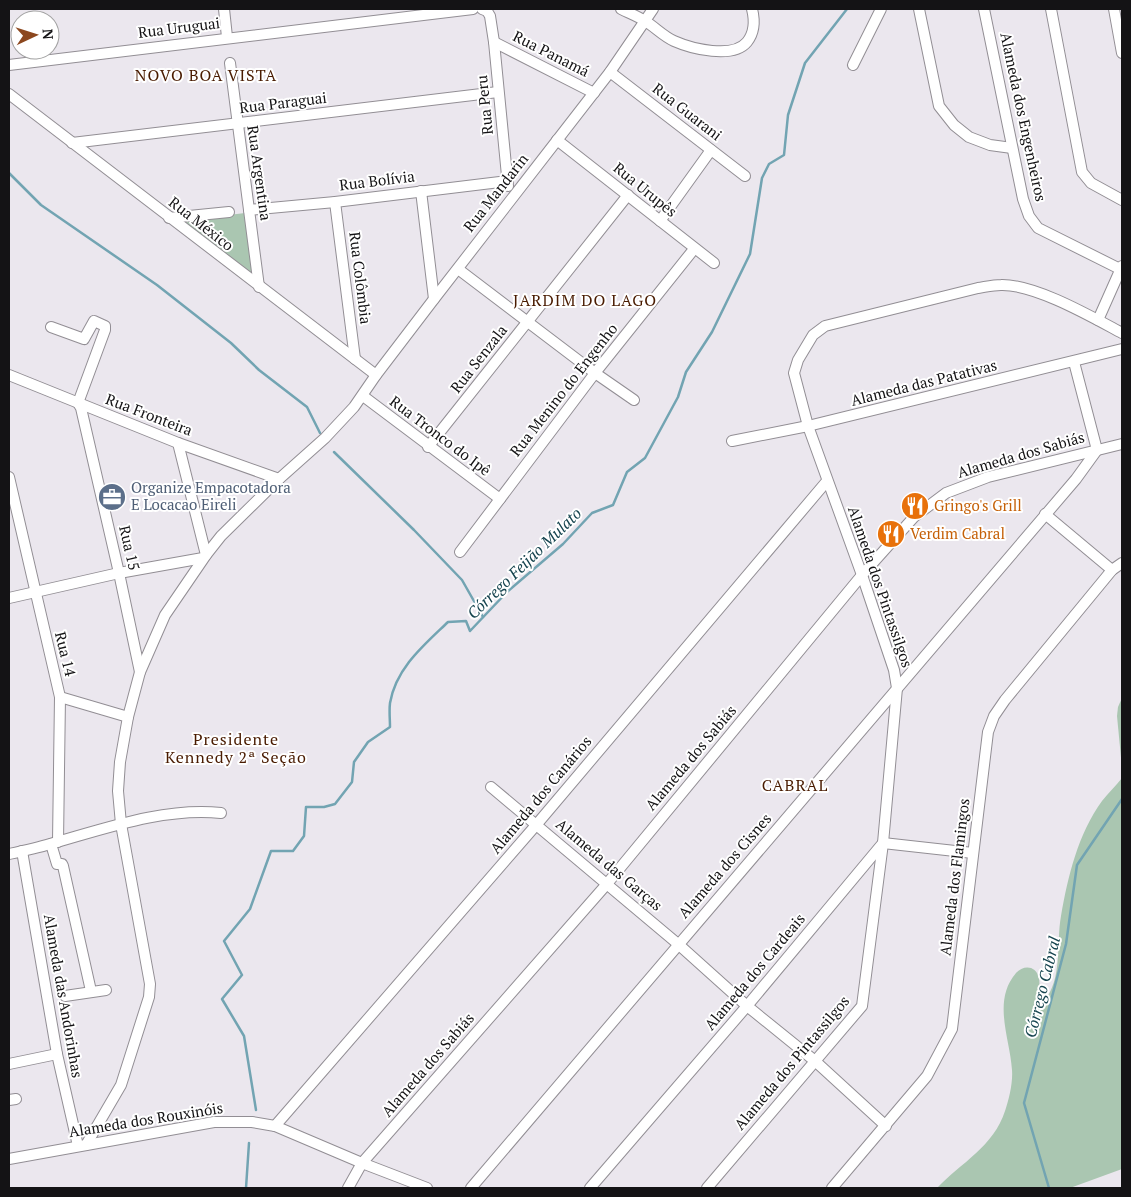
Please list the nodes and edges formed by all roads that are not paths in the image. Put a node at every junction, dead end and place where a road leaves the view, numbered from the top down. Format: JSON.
{"nodes":[{"id":1,"x":224,"y":9,"type":"edge"},
{"id":2,"x":473,"y":9,"type":"edge"},
{"id":3,"x":483,"y":9,"type":"edge"},
{"id":4,"x":621,"y":9,"type":"edge"},
{"id":5,"x":653,"y":9,"type":"edge"},
{"id":6,"x":752,"y":9,"type":"edge"},
{"id":7,"x":881,"y":9,"type":"edge"},
{"id":8,"x":919,"y":9,"type":"edge"},
{"id":9,"x":984,"y":9,"type":"edge"},
{"id":10,"x":1051,"y":9,"type":"edge"},
{"id":11,"x":1114,"y":9,"type":"edge"},
{"id":12,"x":645,"y":21,"type":"junction"},
{"id":13,"x":227,"y":37,"type":"junction"},
{"id":14,"x":494,"y":42,"type":"junction"},
{"id":15,"x":1122,"y":53,"type":"edge"},
{"id":16,"x":230,"y":63,"type":"dead end"},
{"id":17,"x":9,"y":65,"type":"edge"},
{"id":18,"x":852,"y":65,"type":"dead end"},
{"id":19,"x":610,"y":72,"type":"junction"},
{"id":20,"x":498,"y":92,"type":"junction"},
{"id":21,"x":594,"y":92,"type":"junction"},
{"id":22,"x":9,"y":94,"type":"edge"},
{"id":23,"x":237,"y":124,"type":"junction"},
{"id":24,"x":557,"y":140,"type":"junction"},
{"id":25,"x":72,"y":143,"type":"junction"},
{"id":26,"x":1012,"y":148,"type":"junction"},
{"id":27,"x":711,"y":150,"type":"junction"},
{"id":28,"x":745,"y":176,"type":"dead end"},
{"id":29,"x":508,"y":181,"type":"junction"},
{"id":30,"x":421,"y":191,"type":"junction"},
{"id":31,"x":628,"y":196,"type":"junction"},
{"id":32,"x":510,"y":200,"type":"junction"},
{"id":33,"x":1122,"y":200,"type":"edge"},
{"id":34,"x":335,"y":202,"type":"junction"},
{"id":35,"x":249,"y":210,"type":"junction"},
{"id":36,"x":229,"y":212,"type":"dead end"},
{"id":37,"x":169,"y":218,"type":"junction"},
{"id":38,"x":660,"y":221,"type":"junction"},
{"id":39,"x":694,"y":249,"type":"junction"},
{"id":40,"x":714,"y":263,"type":"dead end"},
{"id":41,"x":1121,"y":267,"type":"edge"},
{"id":42,"x":458,"y":269,"type":"junction"},
{"id":43,"x":258,"y":287,"type":"junction"},
{"id":44,"x":434,"y":298,"type":"junction"},
{"id":45,"x":1098,"y":320,"type":"junction"},
{"id":46,"x":528,"y":321,"type":"junction"},
{"id":47,"x":51,"y":327,"type":"dead end"},
{"id":48,"x":1122,"y":333,"type":"edge"},
{"id":49,"x":1122,"y":349,"type":"edge"},
{"id":50,"x":355,"y":359,"type":"junction"},
{"id":51,"x":1074,"y":362,"type":"junction"},
{"id":52,"x":595,"y":373,"type":"junction"},
{"id":53,"x":9,"y":375,"type":"edge"},
{"id":54,"x":376,"y":375,"type":"junction"},
{"id":55,"x":363,"y":396,"type":"junction"},
{"id":56,"x":634,"y":400,"type":"dead end"},
{"id":57,"x":78,"y":403,"type":"junction"},
{"id":58,"x":808,"y":426,"type":"junction"},
{"id":59,"x":732,"y":441,"type":"dead end"},
{"id":60,"x":178,"y":443,"type":"junction"},
{"id":61,"x":1122,"y":444,"type":"edge"},
{"id":62,"x":428,"y":447,"type":"junction"},
{"id":63,"x":1097,"y":450,"type":"junction"},
{"id":64,"x":9,"y":477,"type":"edge"},
{"id":65,"x":279,"y":479,"type":"junction"},
{"id":66,"x":827,"y":481,"type":"junction"},
{"id":67,"x":500,"y":499,"type":"junction"},
{"id":68,"x":1045,"y":514,"type":"junction"},
{"id":69,"x":460,"y":552,"type":"dead end"},
{"id":70,"x":205,"y":556,"type":"junction"},
{"id":71,"x":1122,"y":563,"type":"edge"},
{"id":72,"x":1112,"y":570,"type":"junction"},
{"id":73,"x":119,"y":573,"type":"junction"},
{"id":74,"x":862,"y":575,"type":"junction"},
{"id":75,"x":34,"y":592,"type":"junction"},
{"id":76,"x":9,"y":598,"type":"edge"},
{"id":77,"x":140,"y":672,"type":"junction"},
{"id":78,"x":896,"y":688,"type":"junction"},
{"id":79,"x":60,"y":696,"type":"junction"},
{"id":80,"x":128,"y":717,"type":"junction"},
{"id":81,"x":491,"y":787,"type":"dead end"},
{"id":82,"x":221,"y":813,"type":"dead end"},
{"id":83,"x":121,"y":824,"type":"junction"},
{"id":84,"x":537,"y":824,"type":"junction"},
{"id":85,"x":55,"y":843,"type":"junction"},
{"id":86,"x":883,"y":843,"type":"junction"},
{"id":87,"x":22,"y":851,"type":"junction"},
{"id":88,"x":973,"y":853,"type":"junction"},
{"id":89,"x":9,"y":854,"type":"edge"},
{"id":90,"x":606,"y":885,"type":"junction"},
{"id":91,"x":678,"y":944,"type":"junction"},
{"id":92,"x":106,"y":990,"type":"dead end"},
{"id":93,"x":90,"y":991,"type":"junction"},
{"id":94,"x":65,"y":996,"type":"dead end"},
{"id":95,"x":747,"y":1006,"type":"junction"},
{"id":96,"x":57,"y":1054,"type":"junction"},
{"id":97,"x":815,"y":1060,"type":"junction"},
{"id":98,"x":9,"y":1064,"type":"edge"},
{"id":99,"x":275,"y":1126,"type":"junction"},
{"id":100,"x":886,"y":1126,"type":"junction"},
{"id":101,"x":82,"y":1146,"type":"junction"},
{"id":102,"x":9,"y":1160,"type":"edge"},
{"id":103,"x":362,"y":1163,"type":"junction"},
{"id":104,"x":348,"y":1188,"type":"edge"},
{"id":105,"x":427,"y":1188,"type":"edge"},
{"id":106,"x":471,"y":1188,"type":"edge"},
{"id":107,"x":590,"y":1188,"type":"edge"},
{"id":108,"x":708,"y":1188,"type":"edge"},
{"id":109,"x":832,"y":1188,"type":"edge"}],
"edges":[{"from":1,"to":13,"type":"street"},
{"from":2,"to":13,"type":"street","name":"Rua Uruguai"},
{"from":3,"to":14,"type":"street","name":"Rua Peru"},
{"from":4,"to":12,"type":"street"},
{"from":5,"to":12,"type":"street","name":"Rua Mandarin"},
{"from":6,"to":12,"type":"street"},
{"from":7,"to":18,"type":"street"},
{"from":8,"to":26,"type":"street"},
{"from":9,"to":26,"type":"street","name":"Alameda dos Engenheiros"},
{"from":10,"to":33,"type":"street"},
{"from":11,"to":15,"type":"street"},
{"from":12,"to":19,"type":"street","name":"Rua Mandarin"},
{"from":13,"to":17,"type":"street","name":"Rua Uruguai"},
{"from":14,"to":20,"type":"street","name":"Rua Peru"},
{"from":14,"to":21,"type":"street","name":"Rua Panamá"},
{"from":16,"to":23,"type":"street","name":"Rua Argentina"},
{"from":19,"to":21,"type":"street","name":"Rua Mandarin"},
{"from":19,"to":27,"type":"street","name":"Rua Guarani"},
{"from":20,"to":23,"type":"street","name":"Rua Paraguai"},
{"from":20,"to":29,"type":"street","name":"Rua Peru"},
{"from":21,"to":24,"type":"street","name":"Rua Mandarin"},
{"from":22,"to":25,"type":"street","name":"Rua México"},
{"from":23,"to":25,"type":"street","name":"Rua Paraguai"},
{"from":23,"to":35,"type":"street","name":"Rua Argentina"},
{"from":24,"to":31,"type":"street","name":"Rua Urupês"},
{"from":24,"to":32,"type":"street","name":"Rua Mandarin"},
{"from":25,"to":37,"type":"street","name":"Rua México"},
{"from":26,"to":41,"type":"street","name":"Alameda dos Engenheiros"},
{"from":27,"to":28,"type":"street","name":"Rua Guarani"},
{"from":27,"to":38,"type":"street"},
{"from":29,"to":30,"type":"street","name":"Rua Bolívia"},
{"from":29,"to":32,"type":"street","name":"Rua Peru"},
{"from":30,"to":34,"type":"street","name":"Rua Bolívia"},
{"from":30,"to":44,"type":"street"},
{"from":31,"to":38,"type":"street","name":"Rua Urupês"},
{"from":31,"to":46,"type":"street","name":"Rua Senzala"},
{"from":32,"to":42,"type":"street","name":"Rua Mandarin"},
{"from":34,"to":35,"type":"street","name":"Rua Bolívia"},
{"from":34,"to":50,"type":"street","name":"Rua Colômbia"},
{"from":35,"to":43,"type":"street","name":"Rua Argentina"},
{"from":36,"to":37,"type":"street"},
{"from":37,"to":43,"type":"street","name":"Rua México"},
{"from":38,"to":39,"type":"street","name":"Rua Urupês"},
{"from":39,"to":40,"type":"street","name":"Rua Urupês"},
{"from":39,"to":52,"type":"street","name":"Rua Menino do Engenho"},
{"from":41,"to":45,"type":"street"},
{"from":42,"to":44,"type":"street","name":"Rua Mandarin"},
{"from":42,"to":46,"type":"street"},
{"from":43,"to":50,"type":"street","name":"Rua México"},
{"from":44,"to":54,"type":"street","name":"Rua Mandarin"},
{"from":45,"to":48,"type":"street","name":"Alameda dos Pintassilgos"},
{"from":45,"to":58,"type":"street","name":"Alameda dos Pintassilgos"},
{"from":46,"to":52,"type":"street"},
{"from":46,"to":62,"type":"street","name":"Rua Senzala"},
{"from":47,"to":57,"type":"street"},
{"from":49,"to":51,"type":"street","name":"Alameda das Patativas"},
{"from":50,"to":54,"type":"street","name":"Rua México"},
{"from":51,"to":58,"type":"street","name":"Alameda das Patativas"},
{"from":51,"to":63,"type":"street"},
{"from":52,"to":56,"type":"street"},
{"from":52,"to":67,"type":"street","name":"Rua Menino do Engenho"},
{"from":53,"to":57,"type":"street","name":"Rua Fronteira"},
{"from":54,"to":55,"type":"street","name":"Rua Mandarin"},
{"from":55,"to":62,"type":"street","name":"Rua Tronco do Ipê"},
{"from":55,"to":65,"type":"street","name":"Rua Mandarin"},
{"from":57,"to":60,"type":"street","name":"Rua Fronteira"},
{"from":57,"to":73,"type":"street","name":"Rua 15"},
{"from":58,"to":59,"type":"street","name":"Alameda das Patativas"},
{"from":58,"to":66,"type":"street","name":"Alameda dos Pintassilgos"},
{"from":60,"to":65,"type":"street","name":"Rua Fronteira"},
{"from":60,"to":70,"type":"street"},
{"from":61,"to":63,"type":"street","name":"Alameda dos Sabiás"},
{"from":62,"to":67,"type":"street","name":"Rua Tronco do Ipê"},
{"from":63,"to":68,"type":"street","name":"Alameda dos Cisnes"},
{"from":63,"to":74,"type":"street","name":"Alameda dos Sabiás"},
{"from":64,"to":75,"type":"street","name":"Rua 14"},
{"from":65,"to":70,"type":"street","name":"Rua Mandarin"},
{"from":66,"to":74,"type":"street","name":"Alameda dos Pintassilgos"},
{"from":66,"to":84,"type":"street","name":"Alameda dos Canários"},
{"from":67,"to":69,"type":"street","name":"Rua Menino do Engenho"},
{"from":68,"to":72,"type":"street"},
{"from":68,"to":78,"type":"street","name":"Alameda dos Cisnes"},
{"from":70,"to":73,"type":"street"},
{"from":70,"to":77,"type":"street","name":"Rua Mandarin"},
{"from":71,"to":72,"type":"street","name":"Alameda dos Flamingos"},
{"from":72,"to":88,"type":"street","name":"Alameda dos Flamingos"},
{"from":73,"to":75,"type":"street"},
{"from":73,"to":77,"type":"street","name":"Rua 15"},
{"from":74,"to":78,"type":"street","name":"Alameda dos Pintassilgos"},
{"from":74,"to":90,"type":"street","name":"Alameda dos Sabiás"},
{"from":75,"to":76,"type":"street"},
{"from":75,"to":79,"type":"street","name":"Rua 14"},
{"from":77,"to":80,"type":"street","name":"Rua Mandarin"},
{"from":78,"to":86,"type":"street","name":"Alameda dos Pintassilgos"},
{"from":78,"to":91,"type":"street","name":"Alameda dos Cisnes"},
{"from":79,"to":80,"type":"street"},
{"from":79,"to":85,"type":"street","name":"Rua 14"},
{"from":80,"to":83,"type":"street","name":"Rua Mandarin"},
{"from":81,"to":84,"type":"street","name":"Alameda das Garças"},
{"from":82,"to":83,"type":"street"},
{"from":83,"to":85,"type":"street"},
{"from":83,"to":101,"type":"street","name":"Rua Mandarin"},
{"from":84,"to":90,"type":"street","name":"Alameda das Garças"},
{"from":84,"to":99,"type":"street","name":"Alameda dos Canários"},
{"from":85,"to":87,"type":"street"},
{"from":85,"to":93,"type":"street"},
{"from":86,"to":88,"type":"street"},
{"from":86,"to":95,"type":"street","name":"Alameda dos Cardeais"},
{"from":86,"to":97,"type":"street","name":"Alameda dos Pintassilgos"},
{"from":87,"to":89,"type":"street"},
{"from":87,"to":96,"type":"street","name":"Alameda das Andorinhas"},
{"from":88,"to":100,"type":"street","name":"Alameda dos Flamingos"},
{"from":90,"to":91,"type":"street","name":"Alameda das Garças"},
{"from":90,"to":103,"type":"street","name":"Alameda dos Sabiás"},
{"from":91,"to":95,"type":"street","name":"Alameda das Garças"},
{"from":91,"to":106,"type":"street","name":"Alameda dos Cisnes"},
{"from":92,"to":93,"type":"street"},
{"from":93,"to":94,"type":"street"},
{"from":95,"to":97,"type":"street","name":"Alameda das Garças"},
{"from":95,"to":107,"type":"street","name":"Alameda dos Cardeais"},
{"from":96,"to":98,"type":"street"},
{"from":96,"to":101,"type":"street","name":"Alameda das Andorinhas"},
{"from":97,"to":100,"type":"street","name":"Alameda das Garças"},
{"from":97,"to":108,"type":"street","name":"Alameda dos Pintassilgos"},
{"from":99,"to":101,"type":"street","name":"Alameda dos Rouxinóis"},
{"from":99,"to":103,"type":"street","name":"Alameda dos Rouxinóis"},
{"from":100,"to":109,"type":"street","name":"Alameda dos Flamingos"},
{"from":101,"to":102,"type":"street","name":"Alameda dos Rouxinóis"},
{"from":103,"to":104,"type":"street","name":"Alameda dos Sabiás"},
{"from":103,"to":105,"type":"street","name":"Alameda dos Rouxinóis"}]}
